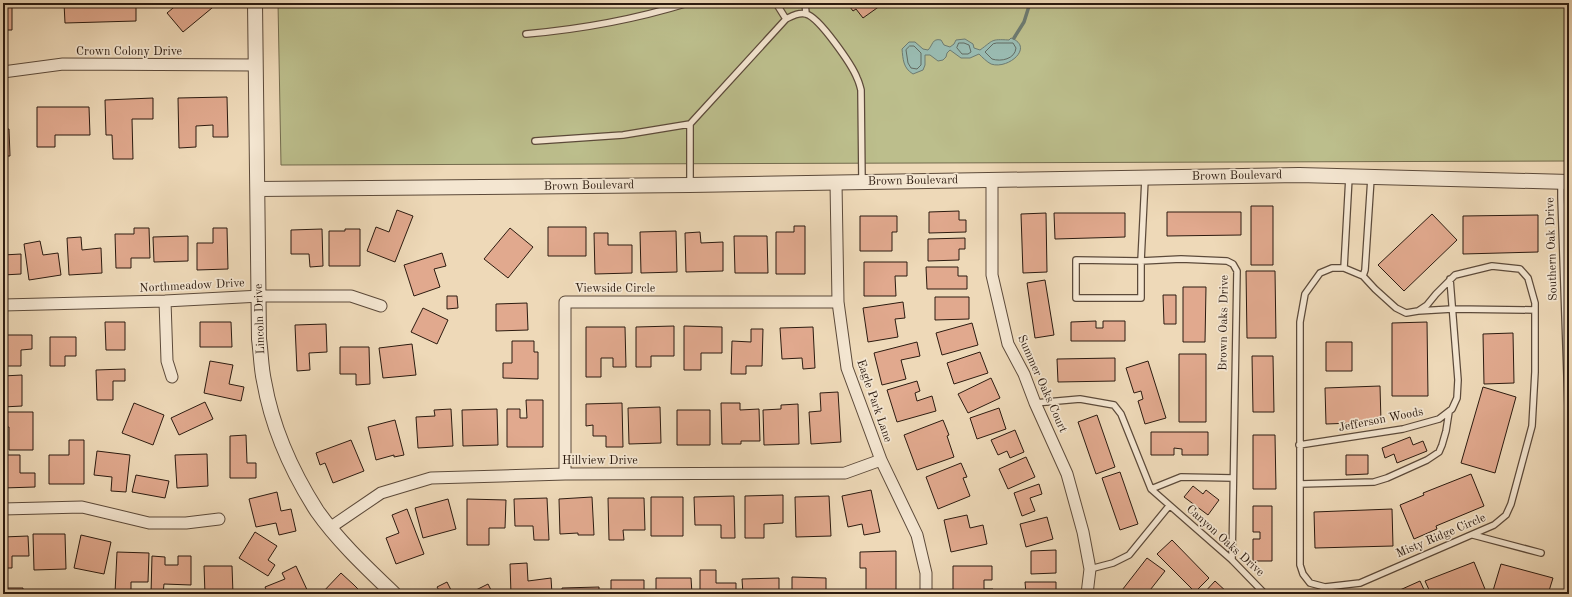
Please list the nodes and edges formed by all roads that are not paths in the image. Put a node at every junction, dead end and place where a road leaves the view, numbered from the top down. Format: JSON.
{"nodes":[{"id":1,"x":255,"y":3,"type":"edge"},
{"id":2,"x":688,"y":3,"type":"edge"},
{"id":3,"x":776,"y":3,"type":"edge"},
{"id":4,"x":804,"y":3,"type":"edge"},
{"id":5,"x":806,"y":13,"type":"junction"},
{"id":6,"x":786,"y":19,"type":"junction"},
{"id":7,"x":526,"y":34,"type":"dead end"},
{"id":8,"x":256,"y":65,"type":"junction"},
{"id":9,"x":3,"y":72,"type":"edge"},
{"id":10,"x":690,"y":124,"type":"junction"},
{"id":11,"x":535,"y":141,"type":"dead end"},
{"id":12,"x":1349,"y":177,"type":"junction"},
{"id":13,"x":1145,"y":178,"type":"junction"},
{"id":14,"x":1371,"y":178,"type":"junction"},
{"id":15,"x":992,"y":180,"type":"junction"},
{"id":16,"x":862,"y":182,"type":"junction"},
{"id":17,"x":1565,"y":182,"type":"edge"},
{"id":18,"x":836,"y":183,"type":"junction"},
{"id":19,"x":690,"y":185,"type":"junction"},
{"id":20,"x":258,"y":189,"type":"junction"},
{"id":21,"x":1141,"y":261,"type":"junction"},
{"id":22,"x":1344,"y":268,"type":"junction"},
{"id":23,"x":1363,"y":276,"type":"junction"},
{"id":24,"x":1450,"y":279,"type":"junction"},
{"id":25,"x":259,"y":296,"type":"junction"},
{"id":26,"x":165,"y":301,"type":"junction"},
{"id":27,"x":838,"y":302,"type":"junction"},
{"id":28,"x":3,"y":305,"type":"edge"},
{"id":29,"x":381,"y":306,"type":"dead end"},
{"id":30,"x":1452,"y":309,"type":"junction"},
{"id":31,"x":1535,"y":310,"type":"junction"},
{"id":32,"x":1418,"y":311,"type":"junction"},
{"id":33,"x":1568,"y":374,"type":"edge"},
{"id":34,"x":172,"y":377,"type":"dead end"},
{"id":35,"x":1035,"y":403,"type":"junction"},
{"id":36,"x":1448,"y":412,"type":"junction"},
{"id":37,"x":1569,"y":435,"type":"edge"},
{"id":38,"x":1300,"y":445,"type":"junction"},
{"id":39,"x":881,"y":460,"type":"junction"},
{"id":40,"x":565,"y":474,"type":"junction"},
{"id":41,"x":1233,"y":478,"type":"junction"},
{"id":42,"x":1300,"y":484,"type":"junction"},
{"id":43,"x":1151,"y":489,"type":"junction"},
{"id":44,"x":1169,"y":506,"type":"junction"},
{"id":45,"x":3,"y":509,"type":"edge"},
{"id":46,"x":219,"y":519,"type":"dead end"},
{"id":47,"x":330,"y":527,"type":"junction"},
{"id":48,"x":1472,"y":535,"type":"junction"},
{"id":49,"x":1541,"y":553,"type":"dead end"},
{"id":50,"x":1232,"y":560,"type":"junction"},
{"id":51,"x":1090,"y":568,"type":"junction"},
{"id":52,"x":394,"y":594,"type":"edge"},
{"id":53,"x":926,"y":594,"type":"edge"},
{"id":54,"x":1087,"y":594,"type":"edge"},
{"id":55,"x":1265,"y":594,"type":"edge"}],
"edges":[{"from":1,"to":8,"type":"street","name":"Lincoln Drive"},
{"from":2,"to":7,"type":"lane"},
{"from":3,"to":6,"type":"lane"},
{"from":4,"to":5,"type":"lane"},
{"from":5,"to":6,"type":"lane"},
{"from":5,"to":16,"type":"lane"},
{"from":6,"to":10,"type":"lane"},
{"from":8,"to":9,"type":"street","name":"Crown Colony Drive"},
{"from":8,"to":20,"type":"street","name":"Lincoln Drive"},
{"from":10,"to":11,"type":"lane"},
{"from":10,"to":19,"type":"lane"},
{"from":12,"to":13,"type":"street","name":"Brown Boulevard"},
{"from":12,"to":14,"type":"street","name":"Brown Boulevard"},
{"from":12,"to":22,"type":"lane"},
{"from":13,"to":15,"type":"street","name":"Brown Boulevard"},
{"from":13,"to":21,"type":"lane"},
{"from":14,"to":17,"type":"street","name":"Brown Boulevard"},
{"from":14,"to":23,"type":"lane"},
{"from":15,"to":16,"type":"street","name":"Brown Boulevard"},
{"from":15,"to":35,"type":"street","name":"Summer Oaks Court"},
{"from":16,"to":18,"type":"street","name":"Brown Boulevard"},
{"from":17,"to":33,"type":"lane","name":"Southern Oak Drive"},
{"from":18,"to":19,"type":"street","name":"Brown Boulevard"},
{"from":18,"to":27,"type":"street","name":"Eagle Park Lane"},
{"from":19,"to":20,"type":"street","name":"Brown Boulevard"},
{"from":20,"to":25,"type":"street","name":"Lincoln Drive"},
{"from":21,"to":21,"type":"lane"},
{"from":21,"to":41,"type":"lane","name":"Brown Oaks Drive"},
{"from":22,"to":23,"type":"lane"},
{"from":22,"to":38,"type":"lane","name":"Misty Ridge Circle"},
{"from":23,"to":32,"type":"lane"},
{"from":24,"to":30,"type":"lane"},
{"from":24,"to":31,"type":"lane","name":"Misty Ridge Circle"},
{"from":24,"to":32,"type":"lane","name":"Misty Ridge Circle"},
{"from":25,"to":26,"type":"street","name":"Northmeadow Drive"},
{"from":25,"to":29,"type":"street","name":"Northmeadow Drive"},
{"from":25,"to":47,"type":"street","name":"Lincoln Drive"},
{"from":26,"to":28,"type":"street","name":"Northmeadow Drive"},
{"from":26,"to":34,"type":"street"},
{"from":27,"to":39,"type":"street","name":"Eagle Park Lane"},
{"from":27,"to":40,"type":"street","name":"Viewside Circle"},
{"from":30,"to":31,"type":"lane"},
{"from":30,"to":32,"type":"lane"},
{"from":30,"to":36,"type":"lane"},
{"from":31,"to":48,"type":"lane","name":"Misty Ridge Circle"},
{"from":33,"to":37,"type":"lane","name":"Southern Oak Drive"},
{"from":35,"to":43,"type":"lane","name":"Canyon Oaks Drive"},
{"from":35,"to":51,"type":"street","name":"Summer Oaks Court"},
{"from":36,"to":38,"type":"lane","name":"Jefferson Woods"},
{"from":36,"to":42,"type":"lane"},
{"from":38,"to":42,"type":"lane","name":"Misty Ridge Circle"},
{"from":39,"to":40,"type":"street","name":"Hillview Drive"},
{"from":39,"to":53,"type":"street","name":"Eagle Park Lane"},
{"from":40,"to":47,"type":"street","name":"Hillview Drive"},
{"from":41,"to":43,"type":"lane"},
{"from":41,"to":50,"type":"lane","name":"Brown Oaks Drive"},
{"from":42,"to":48,"type":"lane","name":"Misty Ridge Circle"},
{"from":43,"to":44,"type":"lane","name":"Canyon Oaks Drive"},
{"from":44,"to":50,"type":"lane","name":"Canyon Oaks Drive"},
{"from":44,"to":51,"type":"lane","name":"Canyon Oaks Drive"},
{"from":45,"to":46,"type":"street"},
{"from":47,"to":52,"type":"street","name":"Lincoln Drive"},
{"from":48,"to":49,"type":"lane"},
{"from":50,"to":55,"type":"lane","name":"Canyon Oaks Drive"},
{"from":51,"to":54,"type":"street","name":"Summer Oaks Court"}]}
